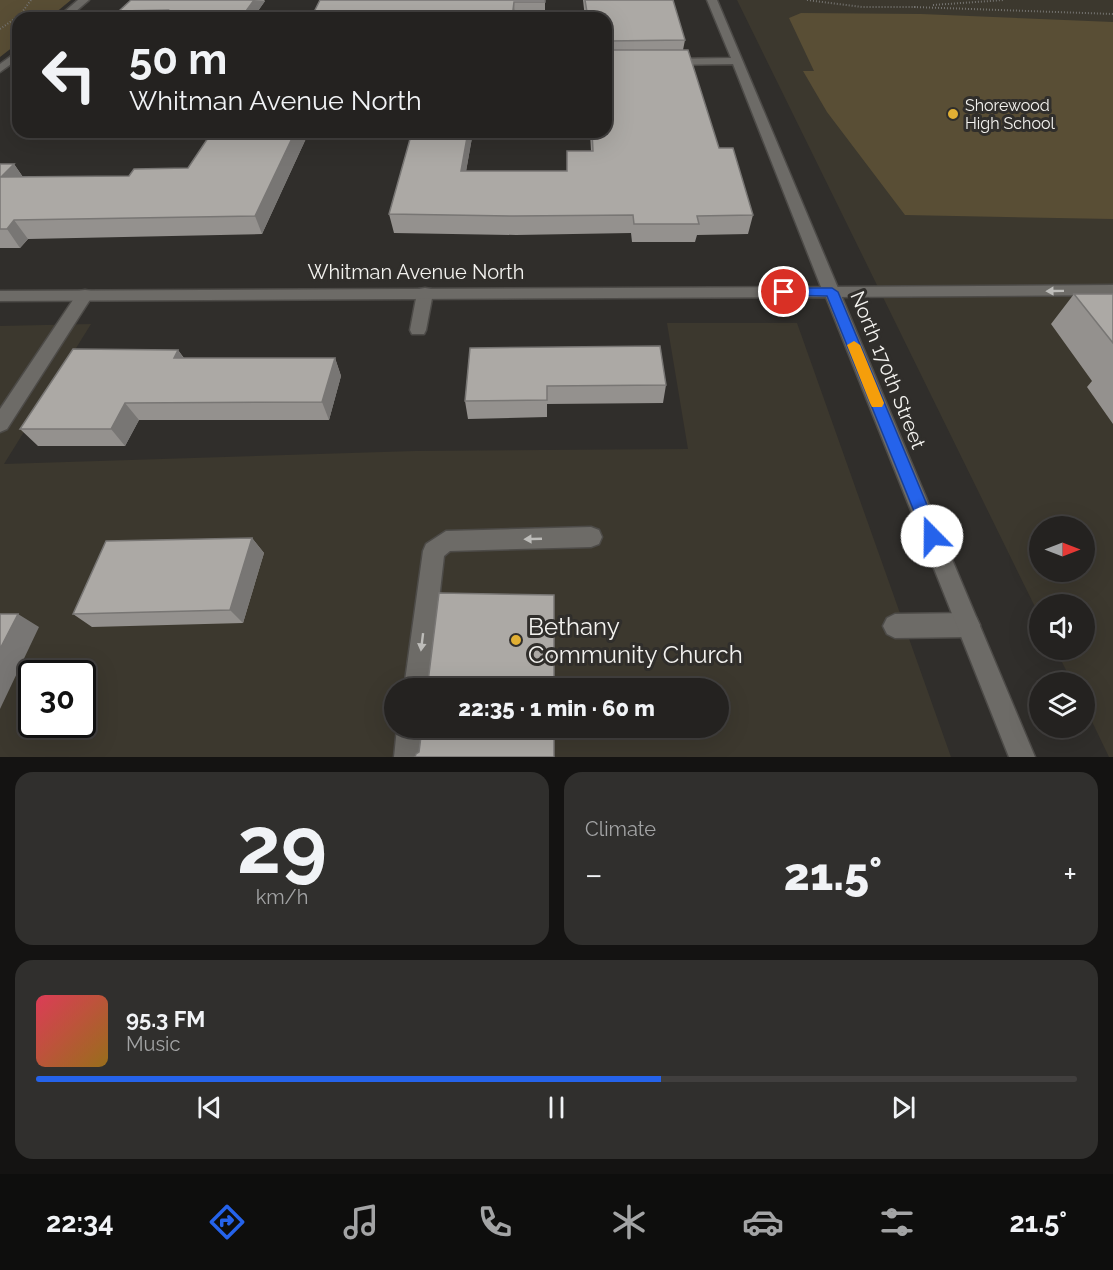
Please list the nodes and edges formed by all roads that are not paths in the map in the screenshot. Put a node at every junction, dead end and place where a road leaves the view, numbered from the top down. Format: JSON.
{"nodes":[{"id":1,"x":84,"y":0,"type":"edge"},
{"id":2,"x":712,"y":0,"type":"edge"},
{"id":3,"x":69,"y":12,"type":"edge"},
{"id":4,"x":737,"y":61,"type":"junction"},
{"id":5,"x":654,"y":62,"type":"edge"},
{"id":6,"x":1113,"y":290,"type":"edge"},
{"id":7,"x":832,"y":292,"type":"junction"},
{"id":8,"x":425,"y":293,"type":"junction"},
{"id":9,"x":85,"y":295,"type":"junction"},
{"id":10,"x":0,"y":296,"type":"edge"},
{"id":11,"x":418,"y":330,"type":"dead end"},
{"id":12,"x":0,"y":424,"type":"edge"},
{"id":13,"x":591,"y":537,"type":"dead end"},
{"id":14,"x":968,"y":625,"type":"junction"},
{"id":15,"x":895,"y":626,"type":"dead end"},
{"id":16,"x":417,"y":678,"type":"edge"},
{"id":17,"x":409,"y":738,"type":"edge"},
{"id":18,"x":406,"y":757,"type":"edge"},
{"id":19,"x":1022,"y":757,"type":"edge"}],
"edges":[{"from":1,"to":3,"type":"street"},
{"from":2,"to":4,"type":"street","name":"North 170th Street"},
{"from":4,"to":5,"type":"street"},
{"from":4,"to":7,"type":"street","name":"North 170th Street"},
{"from":6,"to":7,"type":"street","name":"Whitman Avenue North","one_way":true},
{"from":7,"to":8,"type":"street","name":"Whitman Avenue North"},
{"from":7,"to":14,"type":"street","name":"North 170th Street"},
{"from":8,"to":9,"type":"street","name":"Whitman Avenue North"},
{"from":8,"to":11,"type":"street"},
{"from":9,"to":10,"type":"street","name":"Whitman Avenue North"},
{"from":9,"to":12,"type":"street"},
{"from":13,"to":16,"type":"street","one_way":true},
{"from":14,"to":15,"type":"street"},
{"from":14,"to":19,"type":"street","name":"North 170th Street"},
{"from":17,"to":18,"type":"street"}]}
